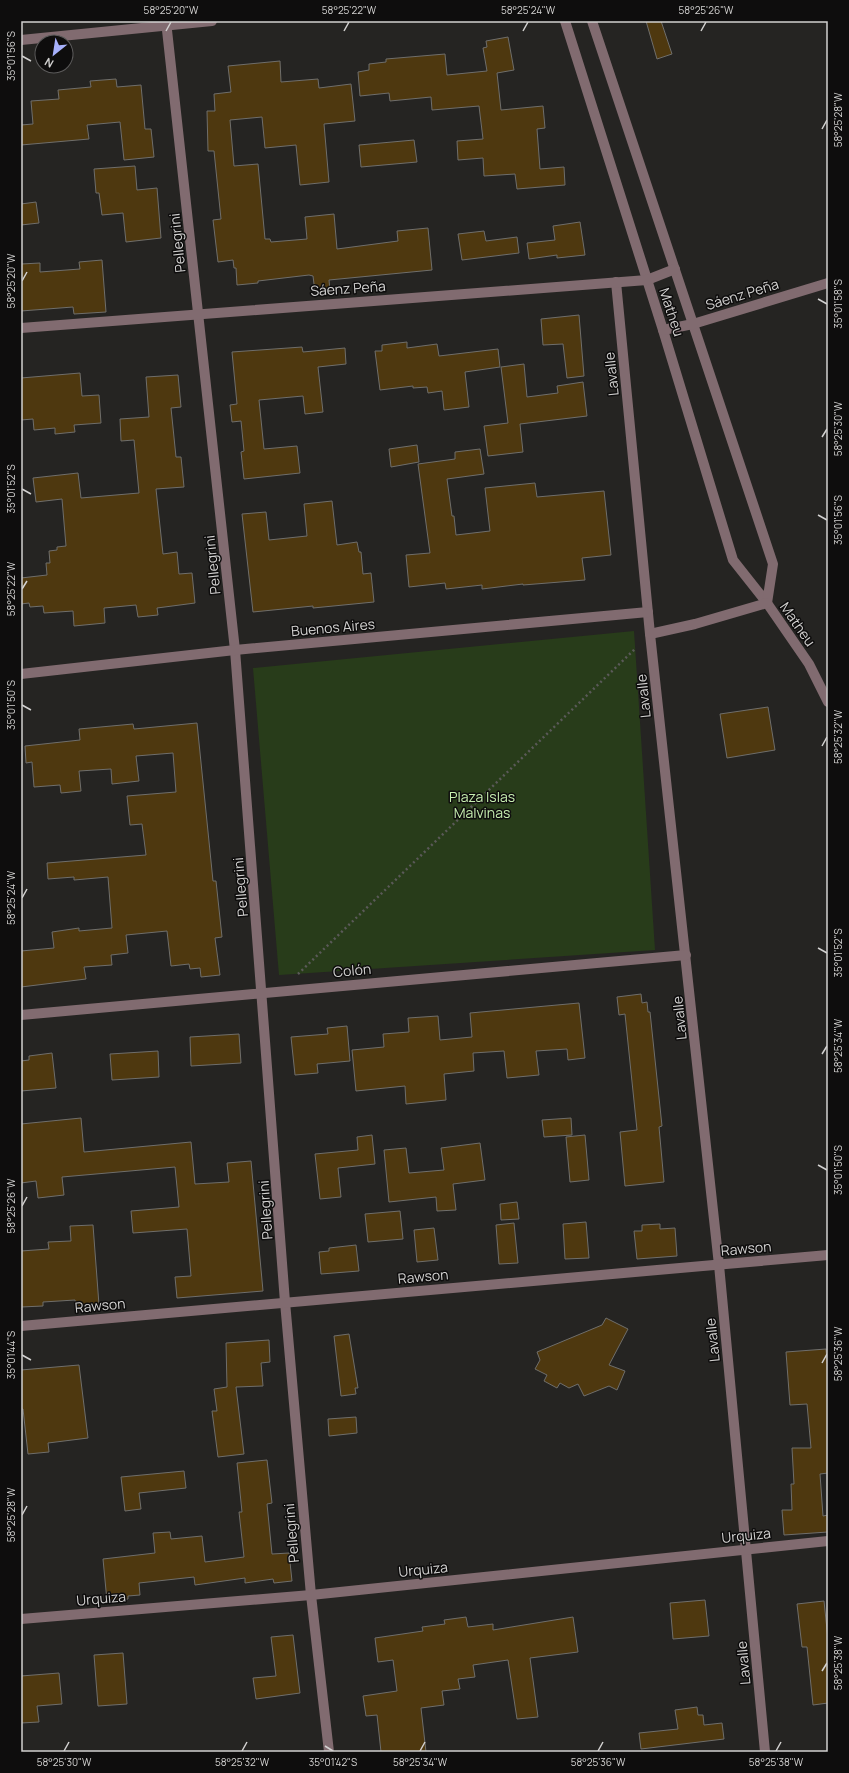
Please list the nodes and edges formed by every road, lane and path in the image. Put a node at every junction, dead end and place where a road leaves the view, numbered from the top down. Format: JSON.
{"nodes":[{"id":1,"x":212,"y":21,"type":"edge"},
{"id":2,"x":565,"y":21,"type":"edge"},
{"id":3,"x":592,"y":21,"type":"edge"},
{"id":4,"x":167,"y":23,"type":"edge"},
{"id":5,"x":21,"y":40,"type":"edge"},
{"id":6,"x":675,"y":269,"type":"junction"},
{"id":7,"x":647,"y":280,"type":"junction"},
{"id":8,"x":616,"y":282,"type":"junction"},
{"id":9,"x":828,"y":283,"type":"edge"},
{"id":10,"x":199,"y":313,"type":"junction"},
{"id":11,"x":693,"y":324,"type":"junction"},
{"id":12,"x":21,"y":328,"type":"edge"},
{"id":13,"x":663,"y":330,"type":"junction"},
{"id":14,"x":767,"y":604,"type":"junction"},
{"id":15,"x":648,"y":612,"type":"junction"},
{"id":16,"x":650,"y":634,"type":"junction"},
{"id":17,"x":235,"y":650,"type":"junction"},
{"id":18,"x":21,"y":674,"type":"edge"},
{"id":19,"x":828,"y":702,"type":"edge"},
{"id":20,"x":686,"y":955,"type":"junction"},
{"id":21,"x":282,"y":990,"type":"junction"},
{"id":22,"x":262,"y":992,"type":"junction"},
{"id":23,"x":21,"y":1015,"type":"edge"},
{"id":24,"x":828,"y":1255,"type":"edge"},
{"id":25,"x":719,"y":1265,"type":"junction"},
{"id":26,"x":285,"y":1302,"type":"junction"},
{"id":27,"x":21,"y":1326,"type":"edge"},
{"id":28,"x":828,"y":1541,"type":"edge"},
{"id":29,"x":747,"y":1549,"type":"junction"},
{"id":30,"x":311,"y":1595,"type":"junction"},
{"id":31,"x":21,"y":1619,"type":"edge"},
{"id":32,"x":329,"y":1752,"type":"edge"},
{"id":33,"x":765,"y":1752,"type":"edge"}],
"edges":[{"from":1,"to":4,"type":"street"},
{"from":2,"to":7,"type":"street","name":"Matheu"},
{"from":3,"to":6,"type":"street","name":"Matheu"},
{"from":4,"to":5,"type":"street"},
{"from":4,"to":10,"type":"street","name":"Pellegrini"},
{"from":6,"to":7,"type":"street","name":"Sáenz Peña"},
{"from":6,"to":11,"type":"street","name":"Matheu"},
{"from":7,"to":8,"type":"street","name":"Sáenz Peña"},
{"from":7,"to":13,"type":"street","name":"Matheu"},
{"from":8,"to":10,"type":"street","name":"Sáenz Peña"},
{"from":8,"to":15,"type":"street","name":"Lavalle"},
{"from":9,"to":11,"type":"street","name":"Sáenz Peña"},
{"from":10,"to":12,"type":"street","name":"Sáenz Peña"},
{"from":10,"to":17,"type":"street","name":"Pellegrini"},
{"from":11,"to":13,"type":"street","name":"Sáenz Peña"},
{"from":11,"to":14,"type":"street","name":"Matheu"},
{"from":13,"to":14,"type":"street","name":"Matheu"},
{"from":14,"to":16,"type":"street"},
{"from":14,"to":19,"type":"street","name":"Matheu"},
{"from":15,"to":16,"type":"street","name":"Lavalle"},
{"from":15,"to":17,"type":"street","name":"Buenos Aires"},
{"from":16,"to":20,"type":"street","name":"Lavalle"},
{"from":16,"to":21,"type":"path"},
{"from":17,"to":18,"type":"street","name":"Buenos Aires"},
{"from":17,"to":22,"type":"street","name":"Pellegrini"},
{"from":20,"to":21,"type":"street","name":"Colón"},
{"from":20,"to":25,"type":"street","name":"Lavalle"},
{"from":21,"to":22,"type":"street","name":"Colón"},
{"from":22,"to":23,"type":"street","name":"Colón"},
{"from":22,"to":26,"type":"street","name":"Pellegrini"},
{"from":24,"to":25,"type":"street","name":"Rawson"},
{"from":25,"to":26,"type":"street","name":"Rawson"},
{"from":25,"to":29,"type":"street","name":"Lavalle"},
{"from":26,"to":27,"type":"street","name":"Rawson"},
{"from":26,"to":30,"type":"street","name":"Pellegrini"},
{"from":28,"to":29,"type":"street","name":"Urquiza"},
{"from":29,"to":30,"type":"street","name":"Urquiza"},
{"from":29,"to":33,"type":"street","name":"Lavalle"},
{"from":30,"to":31,"type":"street","name":"Urquiza"},
{"from":30,"to":32,"type":"street","name":"Pellegrini"}]}
